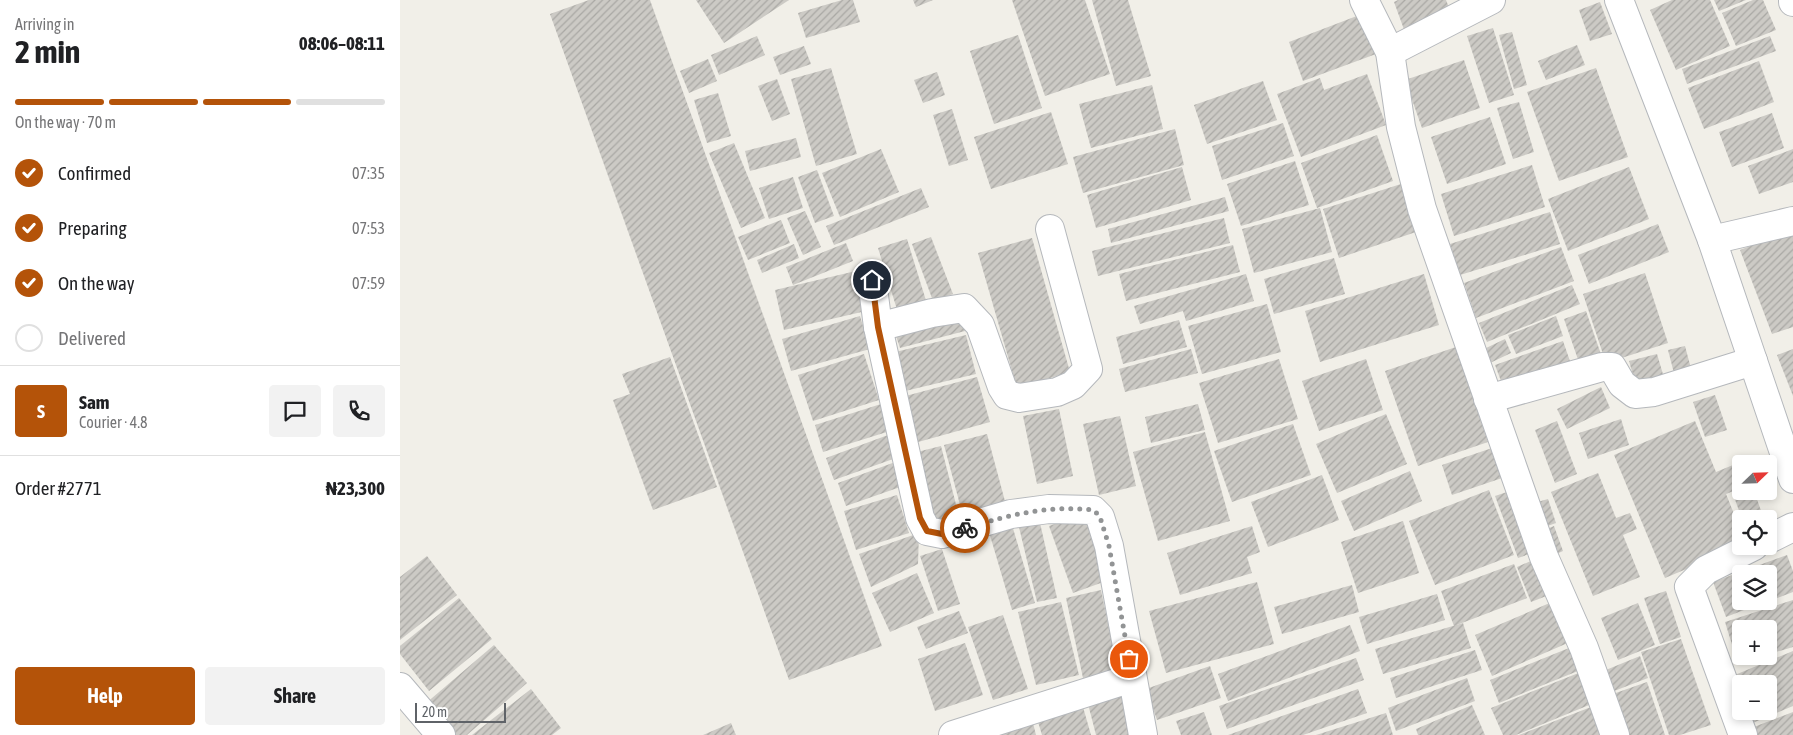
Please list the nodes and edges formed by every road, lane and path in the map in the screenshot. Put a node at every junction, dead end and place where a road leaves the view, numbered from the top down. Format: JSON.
{"nodes":[{"id":1,"x":1364,"y":0,"type":"edge"},
{"id":2,"x":1491,"y":0,"type":"edge"},
{"id":3,"x":1619,"y":0,"type":"edge"},
{"id":4,"x":1390,"y":52,"type":"junction"},
{"id":5,"x":1793,"y":221,"type":"edge"},
{"id":6,"x":1050,"y":229,"type":"dead end"},
{"id":7,"x":1712,"y":240,"type":"junction"},
{"id":8,"x":872,"y":280,"type":"dead end"},
{"id":9,"x":878,"y":327,"type":"junction"},
{"id":10,"x":1753,"y":361,"type":"junction"},
{"id":11,"x":1488,"y":398,"type":"junction"},
{"id":12,"x":1787,"y":439,"type":"edge"},
{"id":13,"x":1793,"y":479,"type":"edge"},
{"id":14,"x":1793,"y":527,"type":"edge"},
{"id":15,"x":1777,"y":535,"type":"edge"},
{"id":16,"x":1736,"y":555,"type":"edge"},
{"id":17,"x":1132,"y":678,"type":"junction"},
{"id":18,"x":400,"y":687,"type":"edge"},
{"id":19,"x":441,"y":735,"type":"edge"},
{"id":20,"x":953,"y":735,"type":"edge"},
{"id":21,"x":1144,"y":735,"type":"edge"},
{"id":22,"x":1614,"y":735,"type":"edge"},
{"id":23,"x":1743,"y":735,"type":"edge"}],
"edges":[{"from":1,"to":4,"type":"street"},
{"from":2,"to":4,"type":"street"},
{"from":3,"to":7,"type":"street"},
{"from":4,"to":11,"type":"street"},
{"from":5,"to":7,"type":"street"},
{"from":6,"to":9,"type":"street"},
{"from":7,"to":10,"type":"street"},
{"from":8,"to":9,"type":"street"},
{"from":9,"to":17,"type":"street"},
{"from":10,"to":11,"type":"street"},
{"from":10,"to":12,"type":"street"},
{"from":11,"to":22,"type":"street"},
{"from":12,"to":13,"type":"street"},
{"from":14,"to":15,"type":"street"},
{"from":16,"to":23,"type":"street"},
{"from":17,"to":20,"type":"street"},
{"from":17,"to":21,"type":"street"},
{"from":18,"to":19,"type":"street"}]}
